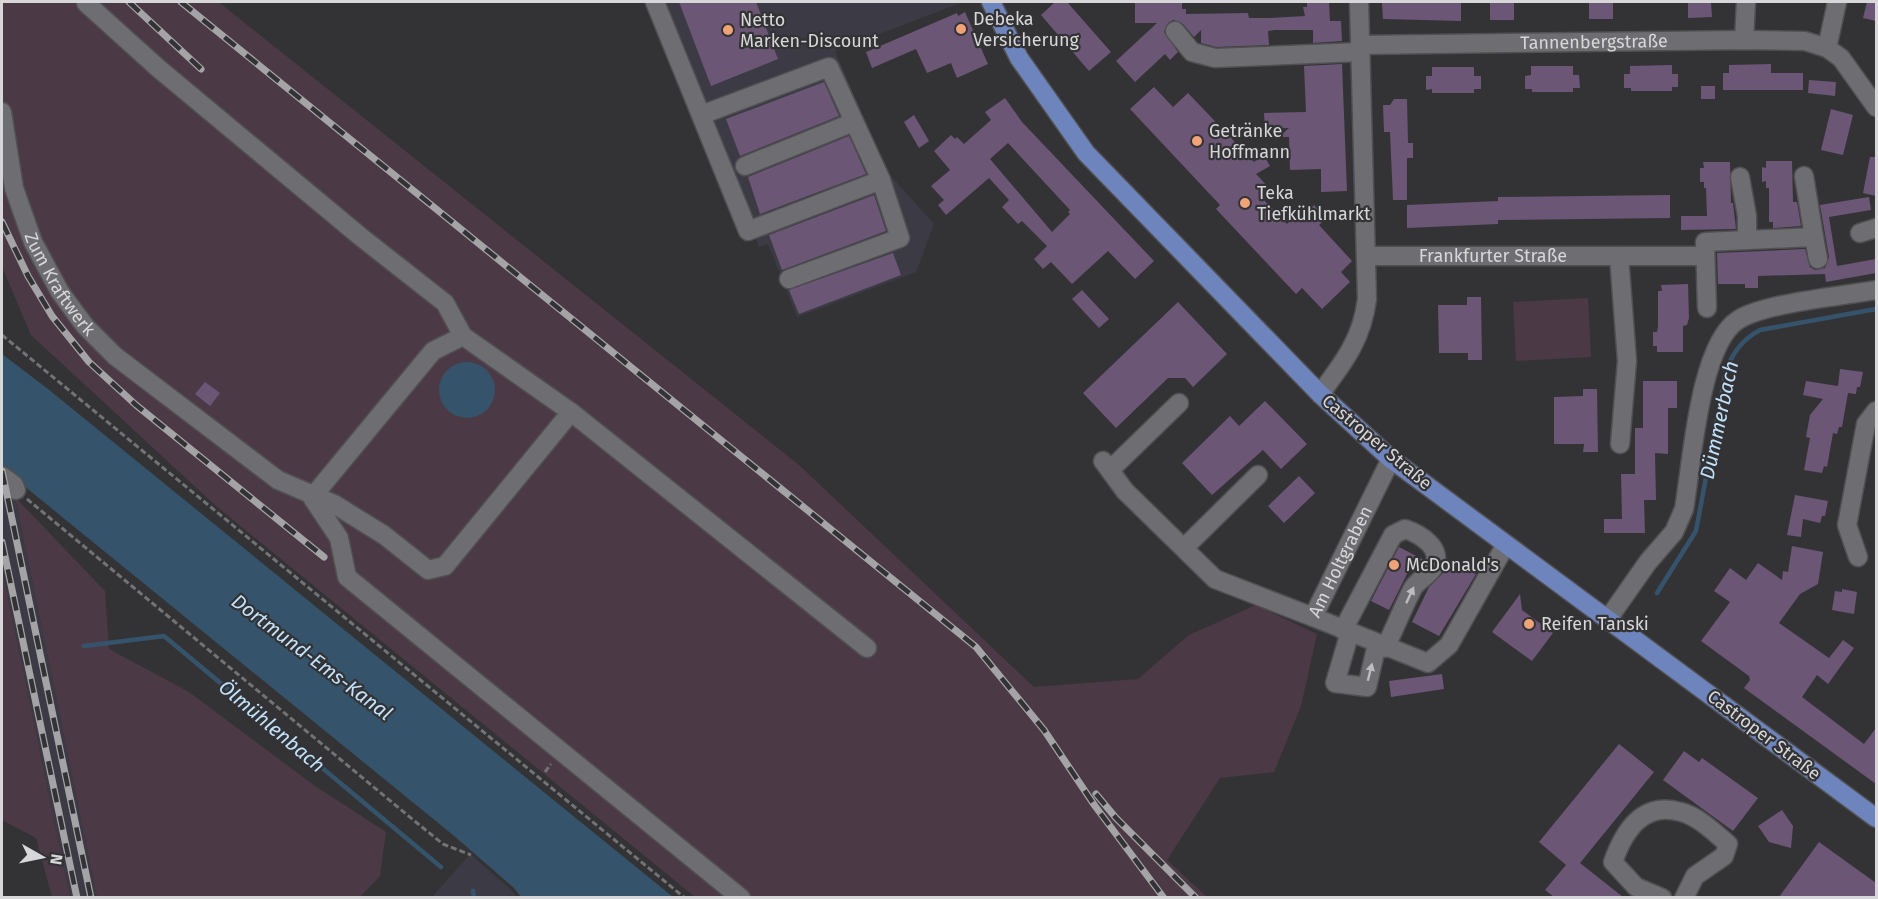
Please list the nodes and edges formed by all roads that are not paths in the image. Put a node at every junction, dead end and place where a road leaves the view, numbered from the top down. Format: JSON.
{"nodes":[{"id":1,"x":655,"y":2,"type":"edge"},
{"id":2,"x":991,"y":2,"type":"edge"},
{"id":3,"x":1359,"y":2,"type":"edge"},
{"id":4,"x":1746,"y":2,"type":"edge"},
{"id":5,"x":1837,"y":2,"type":"edge"},
{"id":6,"x":86,"y":3,"type":"edge"},
{"id":7,"x":1175,"y":31,"type":"dead end"},
{"id":8,"x":1744,"y":40,"type":"junction"},
{"id":9,"x":1360,"y":48,"type":"junction"},
{"id":10,"x":1827,"y":48,"type":"junction"},
{"id":11,"x":1876,"y":107,"type":"edge"},
{"id":12,"x":2,"y":112,"type":"edge"},
{"id":13,"x":701,"y":115,"type":"junction"},
{"id":14,"x":854,"y":122,"type":"junction"},
{"id":15,"x":744,"y":166,"type":"dead end"},
{"id":16,"x":1804,"y":176,"type":"dead end"},
{"id":17,"x":1740,"y":177,"type":"dead end"},
{"id":18,"x":881,"y":180,"type":"junction"},
{"id":19,"x":1814,"y":237,"type":"junction"},
{"id":20,"x":1748,"y":240,"type":"junction"},
{"id":21,"x":1705,"y":255,"type":"junction"},
{"id":22,"x":1367,"y":256,"type":"junction"},
{"id":23,"x":1619,"y":256,"type":"junction"},
{"id":24,"x":1818,"y":259,"type":"dead end"},
{"id":25,"x":789,"y":279,"type":"dead end"},
{"id":26,"x":1876,"y":290,"type":"edge"},
{"id":27,"x":1707,"y":308,"type":"dead end"},
{"id":28,"x":463,"y":336,"type":"junction"},
{"id":29,"x":1320,"y":394,"type":"junction"},
{"id":30,"x":1179,"y":403,"type":"dead end"},
{"id":31,"x":1876,"y":411,"type":"edge"},
{"id":32,"x":571,"y":412,"type":"junction"},
{"id":33,"x":1620,"y":444,"type":"dead end"},
{"id":34,"x":1390,"y":459,"type":"junction"},
{"id":35,"x":1258,"y":475,"type":"dead end"},
{"id":36,"x":2,"y":476,"type":"edge"},
{"id":37,"x":16,"y":490,"type":"road end"},
{"id":38,"x":314,"y":495,"type":"junction"},
{"id":39,"x":1505,"y":546,"type":"junction"},
{"id":40,"x":1184,"y":548,"type":"junction"},
{"id":41,"x":1858,"y":557,"type":"dead end"},
{"id":42,"x":1312,"y":617,"type":"junction"},
{"id":43,"x":1608,"y":619,"type":"junction"},
{"id":44,"x":1346,"y":631,"type":"junction"},
{"id":45,"x":1381,"y":646,"type":"junction"},
{"id":46,"x":867,"y":648,"type":"dead end"},
{"id":47,"x":1876,"y":818,"type":"edge"},
{"id":48,"x":741,"y":897,"type":"edge"},
{"id":49,"x":1662,"y":897,"type":"edge"},
{"id":50,"x":1684,"y":897,"type":"edge"}],
"edges":[{"from":1,"to":13,"type":"street"},
{"from":2,"to":29,"type":"main road","name":"Castroper Straße"},
{"from":3,"to":9,"type":"street"},
{"from":4,"to":8,"type":"street"},
{"from":5,"to":10,"type":"street"},
{"from":6,"to":28,"type":"street"},
{"from":7,"to":9,"type":"street","name":"Tannenbergstraße"},
{"from":8,"to":9,"type":"street","name":"Tannenbergstraße"},
{"from":8,"to":10,"type":"street","name":"Tannenbergstraße"},
{"from":9,"to":22,"type":"street"},
{"from":10,"to":11,"type":"street"},
{"from":12,"to":38,"type":"street","name":"Zum Kraftwerk"},
{"from":13,"to":14,"type":"street"},
{"from":13,"to":18,"type":"street"},
{"from":14,"to":15,"type":"street"},
{"from":14,"to":18,"type":"street"},
{"from":16,"to":19,"type":"street"},
{"from":17,"to":20,"type":"street"},
{"from":18,"to":25,"type":"street"},
{"from":19,"to":20,"type":"street"},
{"from":19,"to":24,"type":"street"},
{"from":20,"to":21,"type":"street"},
{"from":21,"to":23,"type":"street","name":"Frankfurter Straße"},
{"from":21,"to":27,"type":"street"},
{"from":22,"to":23,"type":"street","name":"Frankfurter Straße"},
{"from":22,"to":29,"type":"street"},
{"from":23,"to":33,"type":"street"},
{"from":26,"to":43,"type":"street"},
{"from":28,"to":32,"type":"street"},
{"from":28,"to":38,"type":"street"},
{"from":29,"to":34,"type":"main road","name":"Castroper Straße"},
{"from":30,"to":40,"type":"street","name":"Am Holtgraben"},
{"from":31,"to":41,"type":"street"},
{"from":32,"to":38,"type":"street","name":"Zum Kraftwerk"},
{"from":32,"to":46,"type":"street"},
{"from":34,"to":39,"type":"main road","name":"Castroper Straße"},
{"from":34,"to":42,"type":"street","name":"Am Holtgraben"},
{"from":35,"to":40,"type":"street"},
{"from":36,"to":37,"type":"street"},
{"from":38,"to":48,"type":"street"},
{"from":39,"to":43,"type":"main road","name":"Castroper Straße"},
{"from":39,"to":45,"type":"street"},
{"from":40,"to":42,"type":"street","name":"Am Holtgraben"},
{"from":42,"to":44,"type":"street"},
{"from":43,"to":47,"type":"main road","name":"Castroper Straße"},
{"from":44,"to":45,"type":"street"},
{"from":44,"to":45,"type":"street","one_way":true},
{"from":45,"to":44,"type":"street","one_way":true},
{"from":49,"to":50,"type":"street"}]}
